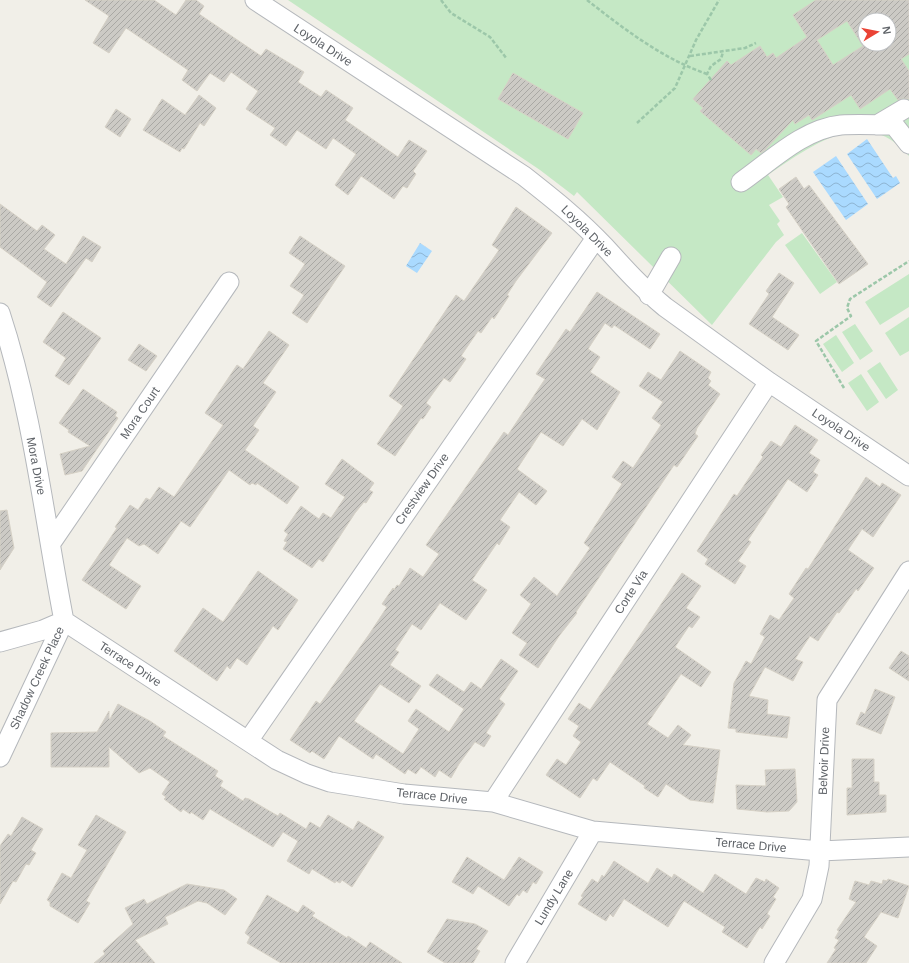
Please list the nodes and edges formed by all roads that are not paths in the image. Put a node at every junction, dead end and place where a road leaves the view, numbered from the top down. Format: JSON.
{"nodes":[{"id":1,"x":255,"y":0,"type":"edge"},
{"id":2,"x":904,"y":109,"type":"dead end"},
{"id":3,"x":877,"y":125,"type":"junction"},
{"id":4,"x":909,"y":144,"type":"edge"},
{"id":5,"x":741,"y":182,"type":"dead end"},
{"id":6,"x":596,"y":238,"type":"junction"},
{"id":7,"x":671,"y":257,"type":"dead end"},
{"id":8,"x":230,"y":282,"type":"dead end"},
{"id":9,"x":649,"y":295,"type":"junction"},
{"id":10,"x":0,"y":313,"type":"edge"},
{"id":11,"x":769,"y":382,"type":"junction"},
{"id":12,"x":909,"y":476,"type":"edge"},
{"id":13,"x":51,"y":543,"type":"junction"},
{"id":14,"x":909,"y":571,"type":"edge"},
{"id":15,"x":64,"y":620,"type":"junction"},
{"id":16,"x":0,"y":642,"type":"edge"},
{"id":17,"x":248,"y":741,"type":"junction"},
{"id":18,"x":0,"y":757,"type":"edge"},
{"id":19,"x":493,"y":802,"type":"junction"},
{"id":20,"x":593,"y":832,"type":"junction"},
{"id":21,"x":909,"y":847,"type":"edge"},
{"id":22,"x":820,"y":851,"type":"junction"},
{"id":23,"x":515,"y":963,"type":"edge"},
{"id":24,"x":774,"y":963,"type":"edge"}],
"edges":[{"from":1,"to":6,"type":"street","name":"Loyola Drive"},
{"from":2,"to":3,"type":"street"},
{"from":3,"to":4,"type":"street"},
{"from":3,"to":5,"type":"street"},
{"from":6,"to":9,"type":"street","name":"Loyola Drive"},
{"from":6,"to":17,"type":"street","name":"Crestview Drive"},
{"from":7,"to":9,"type":"street"},
{"from":8,"to":13,"type":"street","name":"Mora Court"},
{"from":9,"to":11,"type":"street","name":"Loyola Drive"},
{"from":10,"to":13,"type":"street","name":"Mora Drive"},
{"from":11,"to":12,"type":"street","name":"Loyola Drive"},
{"from":11,"to":19,"type":"street","name":"Corte Via"},
{"from":13,"to":15,"type":"street","name":"Mora Drive"},
{"from":14,"to":22,"type":"street","name":"Belvoir Drive"},
{"from":15,"to":16,"type":"street"},
{"from":15,"to":17,"type":"street","name":"Terrace Drive"},
{"from":15,"to":18,"type":"street","name":"Shadow Creek Place"},
{"from":17,"to":19,"type":"street","name":"Terrace Drive"},
{"from":19,"to":20,"type":"street","name":"Terrace Drive"},
{"from":20,"to":22,"type":"street","name":"Terrace Drive"},
{"from":20,"to":23,"type":"street","name":"Lundy Lane"},
{"from":21,"to":22,"type":"street","name":"Terrace Drive"},
{"from":22,"to":24,"type":"street","name":"Belvoir Drive"}]}
